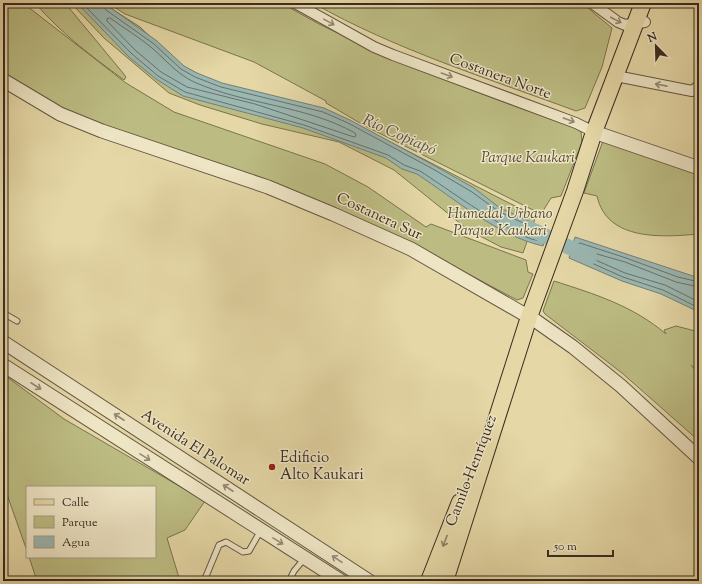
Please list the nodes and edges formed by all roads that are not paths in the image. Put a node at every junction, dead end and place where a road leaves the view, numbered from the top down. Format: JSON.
{"nodes":[{"id":1,"x":295,"y":3,"type":"edge"},
{"id":2,"x":592,"y":3,"type":"edge"},
{"id":3,"x":643,"y":3,"type":"edge"},
{"id":4,"x":655,"y":3,"type":"edge"},
{"id":5,"x":640,"y":22,"type":"junction"},
{"id":6,"x":616,"y":76,"type":"junction"},
{"id":7,"x":3,"y":80,"type":"edge"},
{"id":8,"x":699,"y":86,"type":"edge"},
{"id":9,"x":594,"y":132,"type":"junction"},
{"id":10,"x":699,"y":168,"type":"edge"},
{"id":11,"x":3,"y":313,"type":"edge"},
{"id":12,"x":529,"y":317,"type":"junction"},
{"id":13,"x":17,"y":321,"type":"dead end"},
{"id":14,"x":4,"y":344,"type":"edge"},
{"id":15,"x":514,"y":361,"type":"junction"},
{"id":16,"x":3,"y":365,"type":"edge"},
{"id":17,"x":699,"y":458,"type":"edge"},
{"id":18,"x":262,"y":530,"type":"junction"},
{"id":19,"x":316,"y":546,"type":"junction"},
{"id":20,"x":305,"y":558,"type":"junction"},
{"id":21,"x":204,"y":581,"type":"edge"},
{"id":22,"x":289,"y":581,"type":"edge"},
{"id":23,"x":341,"y":581,"type":"edge"},
{"id":24,"x":369,"y":581,"type":"edge"},
{"id":25,"x":429,"y":581,"type":"edge"},
{"id":26,"x":445,"y":581,"type":"edge"}],
"edges":[{"from":1,"to":9,"type":"street","name":"Costanera Norte","one_way":true},
{"from":2,"to":5,"type":"street","one_way":true},
{"from":3,"to":5,"type":"main road","name":"Camilo Henríquez"},
{"from":4,"to":5,"type":"main road","name":"Camilo Henríquez"},
{"from":5,"to":6,"type":"main road","name":"Camilo Henríquez"},
{"from":8,"to":6,"type":"street","one_way":true},
{"from":6,"to":9,"type":"main road","name":"Camilo Henríquez"},
{"from":7,"to":12,"type":"street","name":"Costanera Sur"},
{"from":9,"to":10,"type":"street","name":"Costanera Norte"},
{"from":9,"to":12,"type":"main road","name":"Camilo Henríquez"},
{"from":11,"to":13,"type":"lane"},
{"from":12,"to":15,"type":"main road","name":"Camilo Henríquez"},
{"from":12,"to":17,"type":"street","name":"Costanera Sur"},
{"from":19,"to":14,"type":"street","name":"Avenida El Palomar","one_way":true},
{"from":15,"to":25,"type":"main road","name":"Camilo Henríquez","one_way":true},
{"from":15,"to":26,"type":"main road","name":"Camilo Henríquez"},
{"from":16,"to":18,"type":"street","one_way":true},
{"from":18,"to":20,"type":"street","one_way":true},
{"from":18,"to":21,"type":"lane"},
{"from":19,"to":20,"type":"street"},
{"from":24,"to":19,"type":"street","name":"Avenida El Palomar","one_way":true},
{"from":20,"to":22,"type":"lane"},
{"from":20,"to":23,"type":"street"}]}
